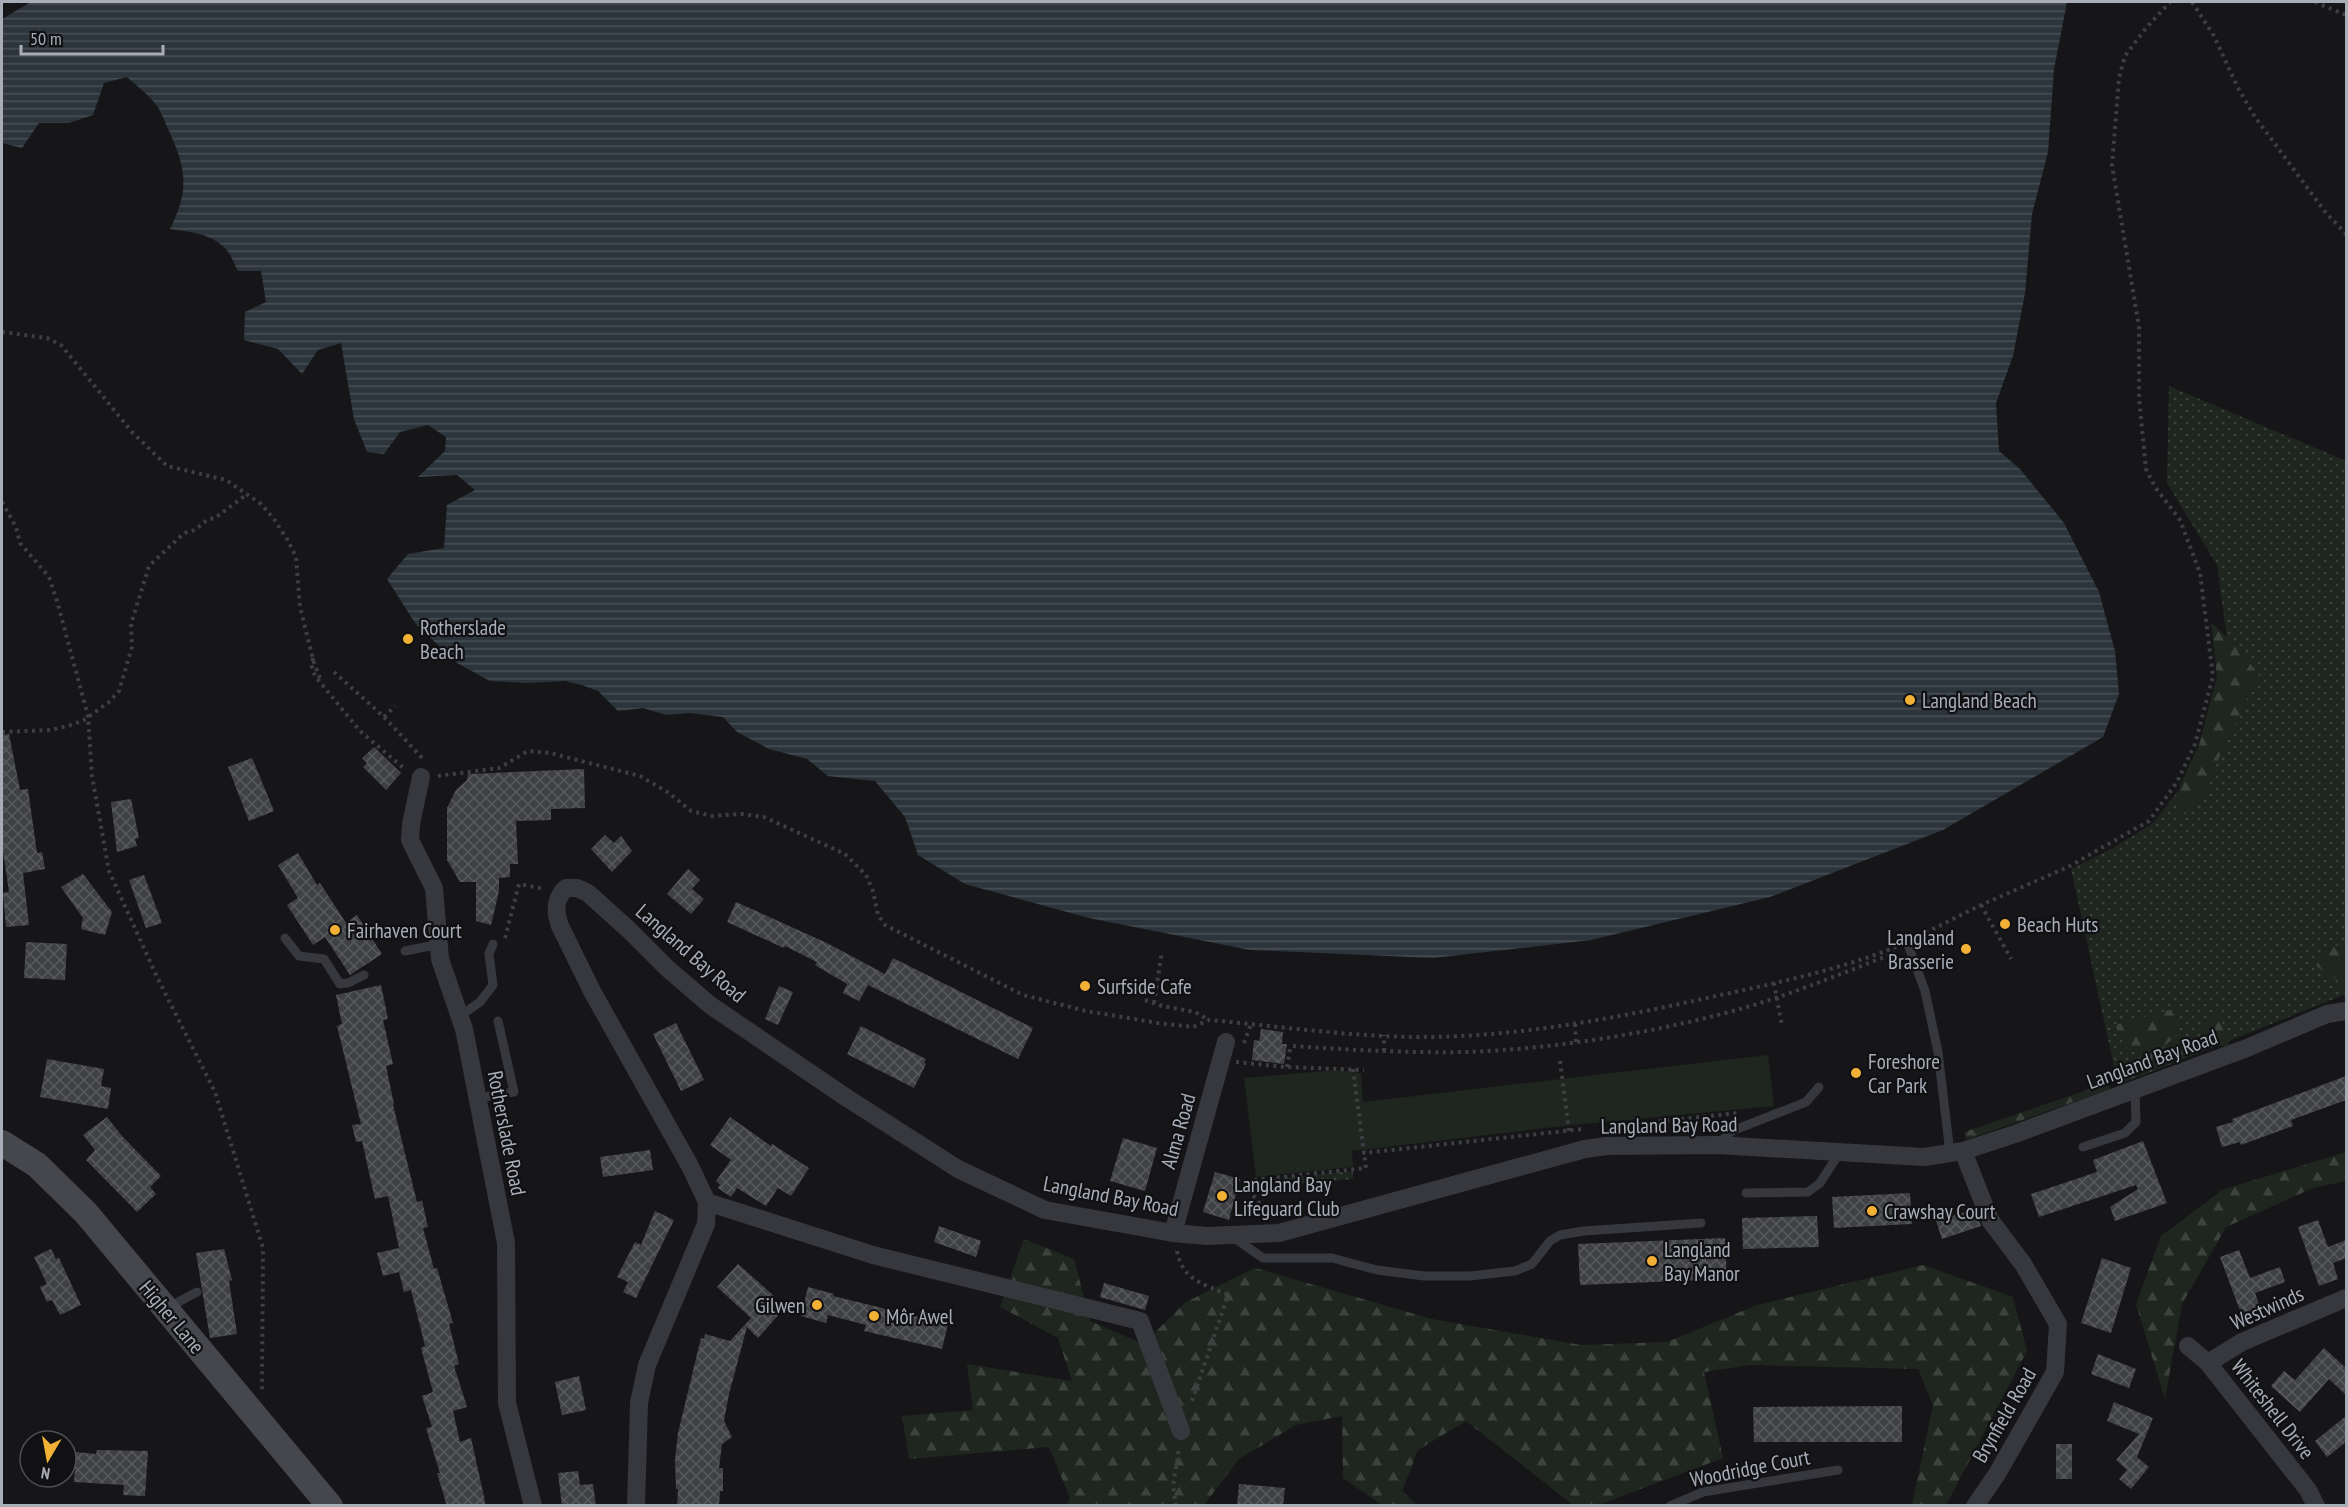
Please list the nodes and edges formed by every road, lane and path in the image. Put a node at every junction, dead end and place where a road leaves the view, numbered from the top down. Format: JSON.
{"nodes":[{"id":1,"x":2170,"y":2,"type":"edge"},
{"id":2,"x":2192,"y":2,"type":"edge"},
{"id":3,"x":2315,"y":2,"type":"edge"},
{"id":4,"x":2346,"y":15,"type":"edge"},
{"id":5,"x":2346,"y":234,"type":"edge"},
{"id":6,"x":2,"y":332,"type":"edge"},
{"id":7,"x":246,"y":495,"type":"junction"},
{"id":8,"x":2,"y":502,"type":"edge"},
{"id":9,"x":334,"y":672,"type":"dead end"},
{"id":10,"x":395,"y":706,"type":"dead end"},
{"id":11,"x":88,"y":716,"type":"junction"},
{"id":12,"x":384,"y":717,"type":"junction"},
{"id":13,"x":2,"y":732,"type":"edge"},
{"id":14,"x":427,"y":777,"type":"junction"},
{"id":15,"x":561,"y":893,"type":"junction"},
{"id":16,"x":1981,"y":905,"type":"junction"},
{"id":17,"x":285,"y":938,"type":"dead end"},
{"id":18,"x":1907,"y":942,"type":"junction"},
{"id":19,"x":440,"y":944,"type":"junction"},
{"id":20,"x":493,"y":944,"type":"dead end"},
{"id":21,"x":503,"y":948,"type":"dead end"},
{"id":22,"x":405,"y":951,"type":"dead end"},
{"id":23,"x":1162,"y":951,"type":"dead end"},
{"id":24,"x":1895,"y":953,"type":"dead end"},
{"id":25,"x":2011,"y":959,"type":"dead end"},
{"id":26,"x":364,"y":975,"type":"dead end"},
{"id":27,"x":1774,"y":984,"type":"junction"},
{"id":28,"x":1777,"y":997,"type":"junction"},
{"id":29,"x":1145,"y":1000,"type":"dead end"},
{"id":30,"x":1154,"y":1004,"type":"junction"},
{"id":31,"x":2346,"y":1011,"type":"edge"},
{"id":32,"x":460,"y":1016,"type":"junction"},
{"id":33,"x":498,"y":1020,"type":"dead end"},
{"id":34,"x":1209,"y":1020,"type":"junction"},
{"id":35,"x":1575,"y":1024,"type":"junction"},
{"id":36,"x":1782,"y":1026,"type":"dead end"},
{"id":37,"x":1384,"y":1035,"type":"junction"},
{"id":38,"x":1576,"y":1041,"type":"junction"},
{"id":39,"x":1226,"y":1042,"type":"dead end"},
{"id":40,"x":1384,"y":1051,"type":"junction"},
{"id":41,"x":1221,"y":1060,"type":"junction"},
{"id":42,"x":1560,"y":1060,"type":"dead end"},
{"id":43,"x":1287,"y":1067,"type":"junction"},
{"id":44,"x":1353,"y":1069,"type":"junction"},
{"id":45,"x":1364,"y":1070,"type":"dead end"},
{"id":46,"x":1819,"y":1088,"type":"dead end"},
{"id":47,"x":2135,"y":1089,"type":"junction"},
{"id":48,"x":478,"y":1098,"type":"junction"},
{"id":49,"x":1739,"y":1113,"type":"dead end"},
{"id":50,"x":1603,"y":1127,"type":"dead end"},
{"id":51,"x":1592,"y":1128,"type":"dead end"},
{"id":52,"x":1569,"y":1131,"type":"junction"},
{"id":53,"x":2,"y":1143,"type":"edge"},
{"id":54,"x":1717,"y":1145,"type":"junction"},
{"id":55,"x":2084,"y":1147,"type":"dead end"},
{"id":56,"x":1840,"y":1152,"type":"junction"},
{"id":57,"x":1957,"y":1152,"type":"junction"},
{"id":58,"x":1364,"y":1153,"type":"junction"},
{"id":59,"x":1746,"y":1193,"type":"dead end"},
{"id":60,"x":707,"y":1202,"type":"junction"},
{"id":61,"x":1264,"y":1215,"type":"dead end"},
{"id":62,"x":1701,"y":1223,"type":"dead end"},
{"id":63,"x":1173,"y":1233,"type":"junction"},
{"id":64,"x":1231,"y":1235,"type":"junction"},
{"id":65,"x":1179,"y":1262,"type":"dead end"},
{"id":66,"x":197,"y":1292,"type":"dead end"},
{"id":67,"x":2346,"y":1298,"type":"edge"},
{"id":68,"x":166,"y":1309,"type":"junction"},
{"id":69,"x":2188,"y":1346,"type":"dead end"},
{"id":70,"x":2208,"y":1363,"type":"junction"},
{"id":71,"x":262,"y":1387,"type":"dead end"},
{"id":72,"x":1189,"y":1408,"type":"dead end"},
{"id":73,"x":1181,"y":1436,"type":"joint"},
{"id":74,"x":1838,"y":1470,"type":"dead end"},
{"id":75,"x":330,"y":1506,"type":"edge"},
{"id":76,"x":533,"y":1506,"type":"edge"},
{"id":77,"x":636,"y":1506,"type":"edge"},
{"id":78,"x":1176,"y":1506,"type":"edge"},
{"id":79,"x":1670,"y":1506,"type":"edge"},
{"id":80,"x":1975,"y":1506,"type":"edge"},
{"id":81,"x":2316,"y":1506,"type":"edge"}],
"edges":[{"from":1,"to":16,"type":"path"},
{"from":2,"to":5,"type":"path"},
{"from":3,"to":4,"type":"path"},
{"from":6,"to":7,"type":"path"},
{"from":7,"to":11,"type":"path"},
{"from":7,"to":14,"type":"path"},
{"from":8,"to":11,"type":"path"},
{"from":9,"to":12,"type":"path"},
{"from":10,"to":12,"type":"path"},
{"from":11,"to":13,"type":"path"},
{"from":11,"to":71,"type":"path"},
{"from":12,"to":14,"type":"path"},
{"from":14,"to":19,"type":"street","name":"Rotherslade Road"},
{"from":14,"to":34,"type":"path"},
{"from":15,"to":21,"type":"path"},
{"from":15,"to":60,"type":"street"},
{"from":15,"to":63,"type":"street","name":"Langland Bay Road"},
{"from":16,"to":18,"type":"path"},
{"from":16,"to":25,"type":"path"},
{"from":17,"to":26,"type":"lane"},
{"from":18,"to":27,"type":"path"},
{"from":18,"to":57,"type":"lane"},
{"from":19,"to":22,"type":"lane"},
{"from":19,"to":32,"type":"street","name":"Rotherslade Road"},
{"from":20,"to":32,"type":"lane"},
{"from":23,"to":30,"type":"path"},
{"from":24,"to":28,"type":"path"},
{"from":27,"to":28,"type":"path"},
{"from":27,"to":35,"type":"path"},
{"from":28,"to":36,"type":"path"},
{"from":28,"to":38,"type":"path"},
{"from":29,"to":30,"type":"path"},
{"from":30,"to":34,"type":"path"},
{"from":31,"to":47,"type":"street","name":"Langland Bay Road"},
{"from":32,"to":48,"type":"street","name":"Rotherslade Road"},
{"from":33,"to":48,"type":"lane"},
{"from":34,"to":37,"type":"path"},
{"from":35,"to":37,"type":"path"},
{"from":35,"to":38,"type":"path"},
{"from":37,"to":40,"type":"path"},
{"from":38,"to":40,"type":"path"},
{"from":39,"to":41,"type":"street","name":"Alma Road"},
{"from":40,"to":43,"type":"path"},
{"from":41,"to":43,"type":"path"},
{"from":41,"to":63,"type":"street","name":"Alma Road"},
{"from":42,"to":52,"type":"path"},
{"from":43,"to":44,"type":"path"},
{"from":44,"to":45,"type":"path"},
{"from":44,"to":58,"type":"path"},
{"from":46,"to":54,"type":"lane"},
{"from":47,"to":55,"type":"lane"},
{"from":47,"to":57,"type":"street","name":"Langland Bay Road"},
{"from":48,"to":76,"type":"street","name":"Rotherslade Road"},
{"from":49,"to":50,"type":"path"},
{"from":51,"to":52,"type":"path"},
{"from":52,"to":58,"type":"path"},
{"from":53,"to":68,"type":"street","name":"Higher Lane"},
{"from":54,"to":56,"type":"street","name":"Langland Bay Road"},
{"from":54,"to":64,"type":"street","name":"Langland Bay Road"},
{"from":56,"to":57,"type":"street","name":"Langland Bay Road"},
{"from":56,"to":59,"type":"lane"},
{"from":57,"to":80,"type":"street","name":"Brynfield Road"},
{"from":58,"to":61,"type":"path"},
{"from":60,"to":73,"type":"street"},
{"from":60,"to":77,"type":"street"},
{"from":62,"to":64,"type":"lane"},
{"from":63,"to":64,"type":"street","name":"Langland Bay Road"},
{"from":65,"to":72,"type":"path"},
{"from":66,"to":68,"type":"lane"},
{"from":67,"to":70,"type":"street","name":"Westwinds"},
{"from":68,"to":75,"type":"street","name":"Higher Lane"},
{"from":69,"to":70,"type":"street","name":"Whiteshell Drive"},
{"from":70,"to":81,"type":"street","name":"Whiteshell Drive"},
{"from":73,"to":78,"type":"path"},
{"from":74,"to":79,"type":"lane","name":"Woodridge Court"}]}
